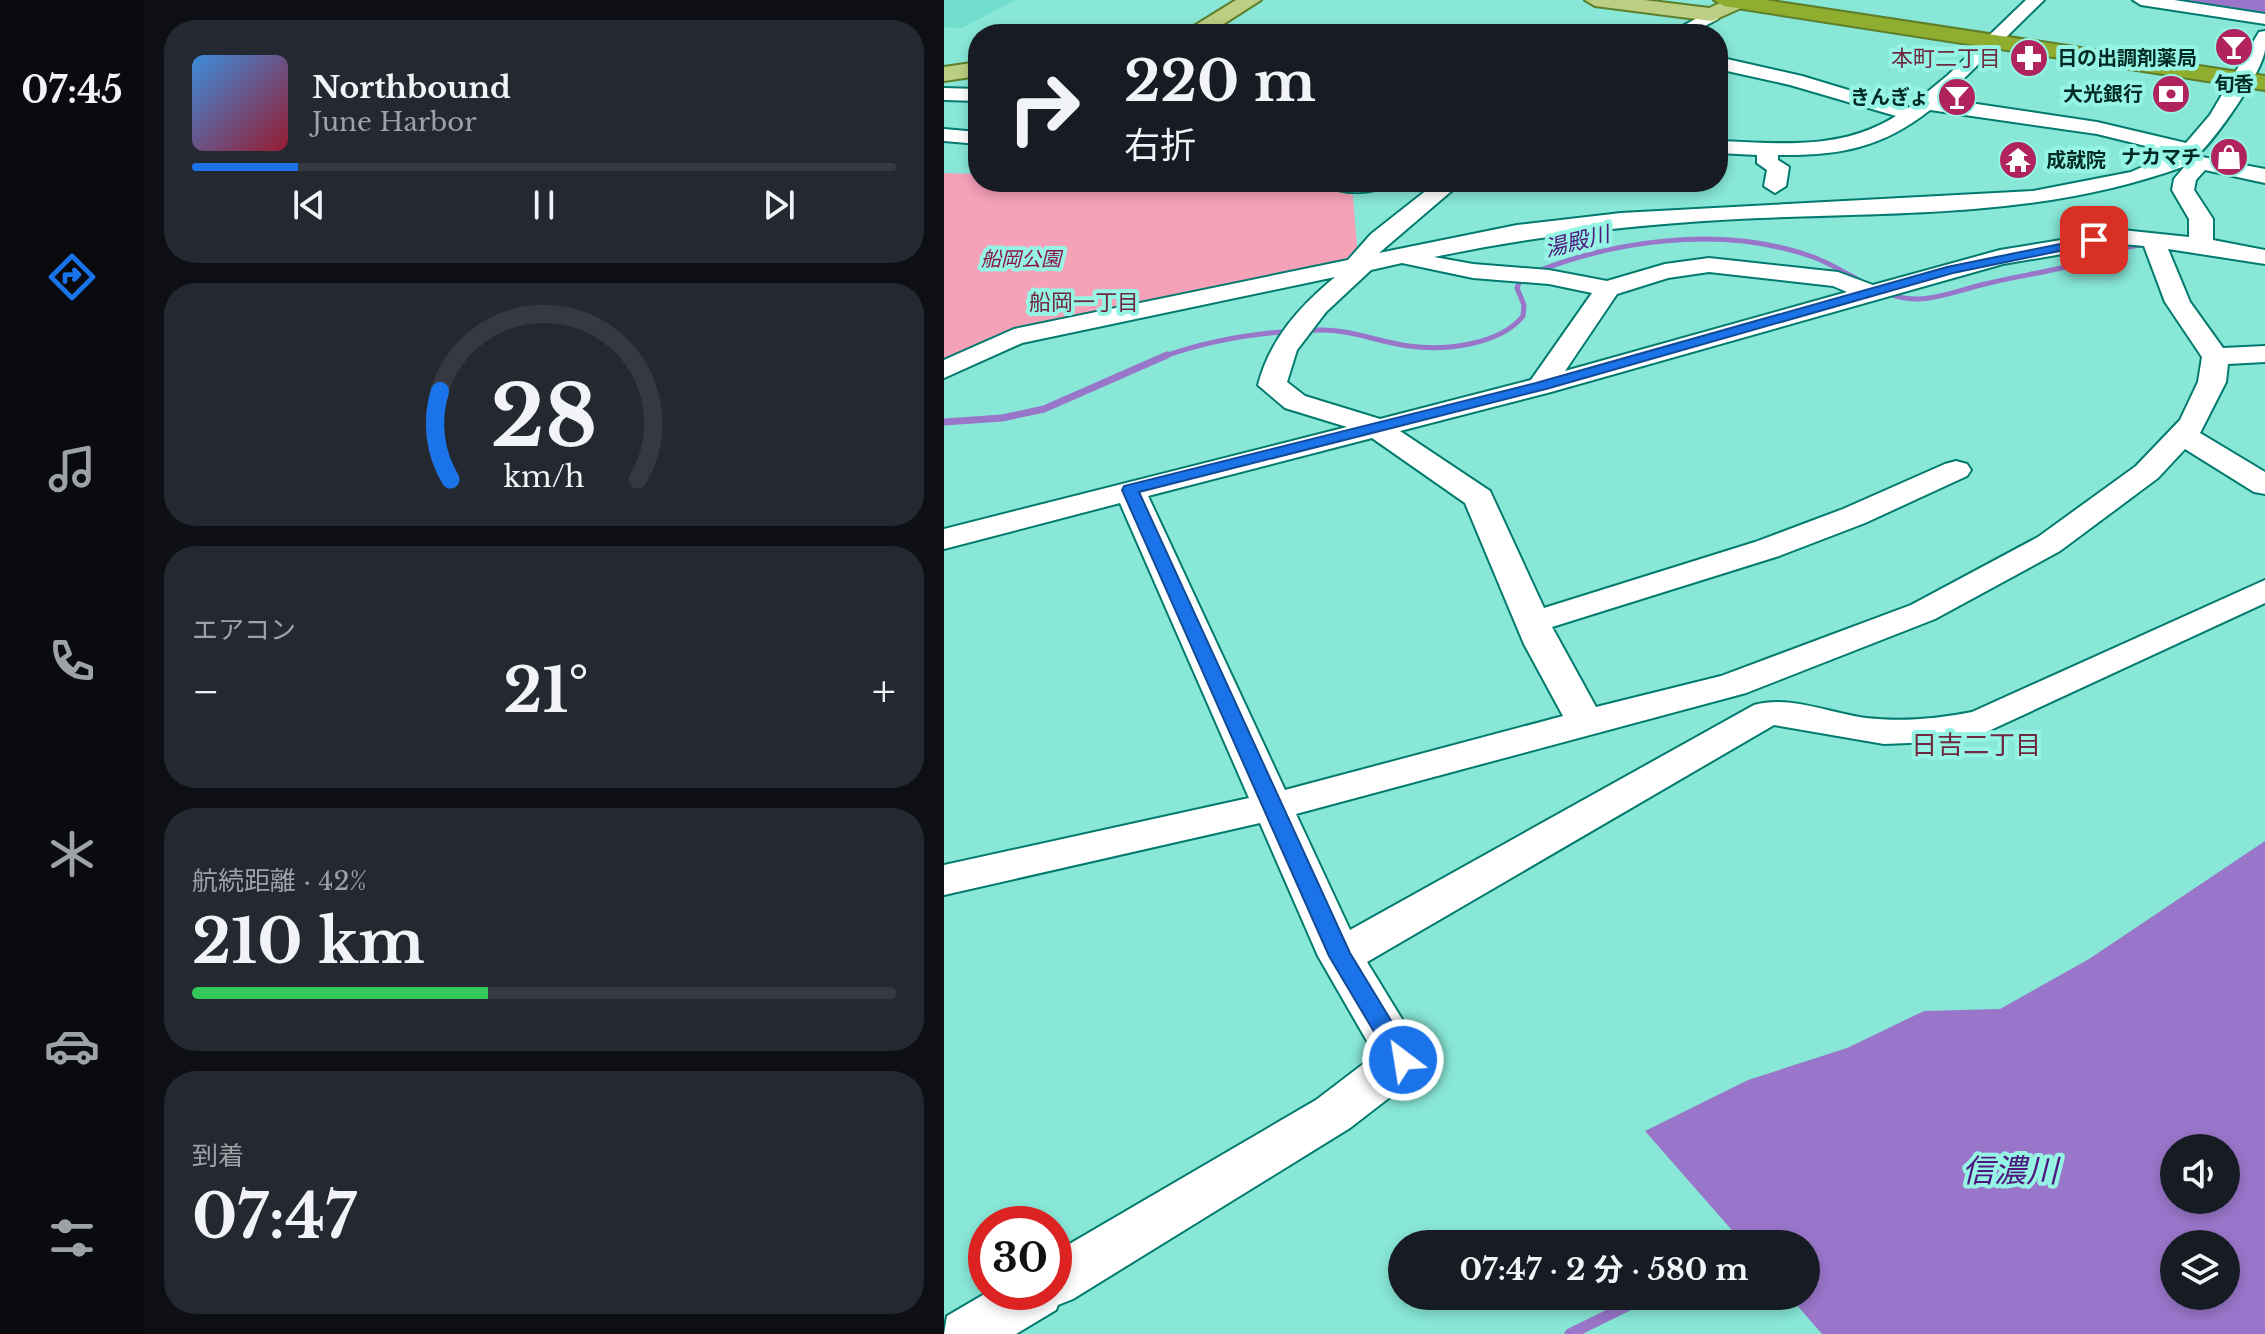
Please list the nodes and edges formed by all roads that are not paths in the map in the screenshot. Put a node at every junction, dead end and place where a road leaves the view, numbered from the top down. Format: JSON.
{"nodes":[{"id":1,"x":1251,"y":0,"type":"edge"},
{"id":2,"x":1595,"y":0,"type":"edge"},
{"id":3,"x":2036,"y":0,"type":"edge"},
{"id":4,"x":2141,"y":0,"type":"edge"},
{"id":5,"x":1729,"y":4,"type":"edge"},
{"id":6,"x":2265,"y":19,"type":"edge"},
{"id":7,"x":1209,"y":24,"type":"edge"},
{"id":8,"x":1694,"y":24,"type":"edge"},
{"id":9,"x":2265,"y":36,"type":"edge"},
{"id":10,"x":1990,"y":43,"type":"junction"},
{"id":11,"x":1728,"y":65,"type":"edge"},
{"id":12,"x":968,"y":76,"type":"edge"},
{"id":13,"x":2239,"y":79,"type":"junction"},
{"id":14,"x":2265,"y":83,"type":"edge"},
{"id":15,"x":947,"y":92,"type":"edge"},
{"id":16,"x":968,"y":94,"type":"edge"},
{"id":17,"x":1919,"y":109,"type":"junction"},
{"id":18,"x":944,"y":135,"type":"edge"},
{"id":19,"x":968,"y":137,"type":"edge"},
{"id":20,"x":1728,"y":147,"type":"edge"},
{"id":21,"x":1767,"y":148,"type":"junction"},
{"id":22,"x":2191,"y":157,"type":"junction"},
{"id":23,"x":2265,"y":176,"type":"edge"},
{"id":24,"x":1775,"y":186,"type":"dead end"},
{"id":25,"x":1438,"y":192,"type":"edge"},
{"id":26,"x":2155,"y":244,"type":"junction"},
{"id":27,"x":2201,"y":245,"type":"junction"},
{"id":28,"x":1399,"y":256,"type":"junction"},
{"id":29,"x":2265,"y":257,"type":"edge"},
{"id":30,"x":1357,"y":264,"type":"junction"},
{"id":31,"x":1608,"y":289,"type":"junction"},
{"id":32,"x":1878,"y":291,"type":"junction"},
{"id":33,"x":2265,"y":354,"type":"edge"},
{"id":34,"x":2216,"y":356,"type":"junction"},
{"id":35,"x":944,"y":370,"type":"edge"},
{"id":36,"x":1541,"y":386,"type":"junction"},
{"id":37,"x":1374,"y":426,"type":"junction"},
{"id":38,"x":2182,"y":435,"type":"junction"},
{"id":39,"x":1956,"y":470,"type":"dead end"},
{"id":40,"x":2265,"y":485,"type":"edge"},
{"id":41,"x":1130,"y":490,"type":"junction"},
{"id":42,"x":944,"y":539,"type":"edge"},
{"id":43,"x":2265,"y":590,"type":"edge"},
{"id":44,"x":1534,"y":622,"type":"junction"},
{"id":45,"x":1733,"y":685,"type":"junction"},
{"id":46,"x":1767,"y":713,"type":"junction"},
{"id":47,"x":1585,"y":722,"type":"junction"},
{"id":48,"x":1273,"y":806,"type":"junction"},
{"id":49,"x":944,"y":880,"type":"edge"},
{"id":50,"x":1340,"y":956,"type":"junction"},
{"id":51,"x":1072,"y":1271,"type":"edge"},
{"id":52,"x":1007,"y":1310,"type":"edge"},
{"id":53,"x":967,"y":1334,"type":"edge"}],
"edges":[{"from":1,"to":7,"type":"main road"},
{"from":2,"to":5,"type":"main road"},
{"from":3,"to":10,"type":"street"},
{"from":4,"to":6,"type":"street"},
{"from":5,"to":8,"type":"street"},
{"from":5,"to":10,"type":"highway"},
{"from":9,"to":13,"type":"street"},
{"from":10,"to":13,"type":"highway"},
{"from":10,"to":17,"type":"street"},
{"from":11,"to":17,"type":"street"},
{"from":12,"to":15,"type":"main road"},
{"from":13,"to":14,"type":"highway"},
{"from":13,"to":22,"type":"street"},
{"from":15,"to":16,"type":"street"},
{"from":17,"to":21,"type":"street"},
{"from":17,"to":22,"type":"street"},
{"from":18,"to":19,"type":"street"},
{"from":20,"to":21,"type":"street"},
{"from":21,"to":24,"type":"street"},
{"from":22,"to":23,"type":"street"},
{"from":22,"to":27,"type":"street"},
{"from":22,"to":28,"type":"street"},
{"from":25,"to":30,"type":"street"},
{"from":26,"to":27,"type":"street"},
{"from":26,"to":32,"type":"street"},
{"from":26,"to":34,"type":"street"},
{"from":27,"to":29,"type":"street"},
{"from":28,"to":30,"type":"street"},
{"from":28,"to":31,"type":"street"},
{"from":30,"to":35,"type":"street"},
{"from":30,"to":37,"type":"street"},
{"from":31,"to":32,"type":"street"},
{"from":31,"to":36,"type":"street"},
{"from":32,"to":36,"type":"street"},
{"from":33,"to":34,"type":"street"},
{"from":34,"to":38,"type":"street"},
{"from":36,"to":37,"type":"street"},
{"from":37,"to":41,"type":"street"},
{"from":37,"to":44,"type":"street"},
{"from":38,"to":40,"type":"street"},
{"from":38,"to":45,"type":"street"},
{"from":39,"to":44,"type":"street"},
{"from":41,"to":42,"type":"street"},
{"from":41,"to":48,"type":"street"},
{"from":43,"to":46,"type":"street"},
{"from":44,"to":47,"type":"street"},
{"from":45,"to":46,"type":"street"},
{"from":45,"to":47,"type":"street"},
{"from":46,"to":50,"type":"street"},
{"from":47,"to":48,"type":"street"},
{"from":48,"to":49,"type":"street"},
{"from":48,"to":50,"type":"street"},
{"from":50,"to":51,"type":"street"},
{"from":52,"to":53,"type":"street"}]}
